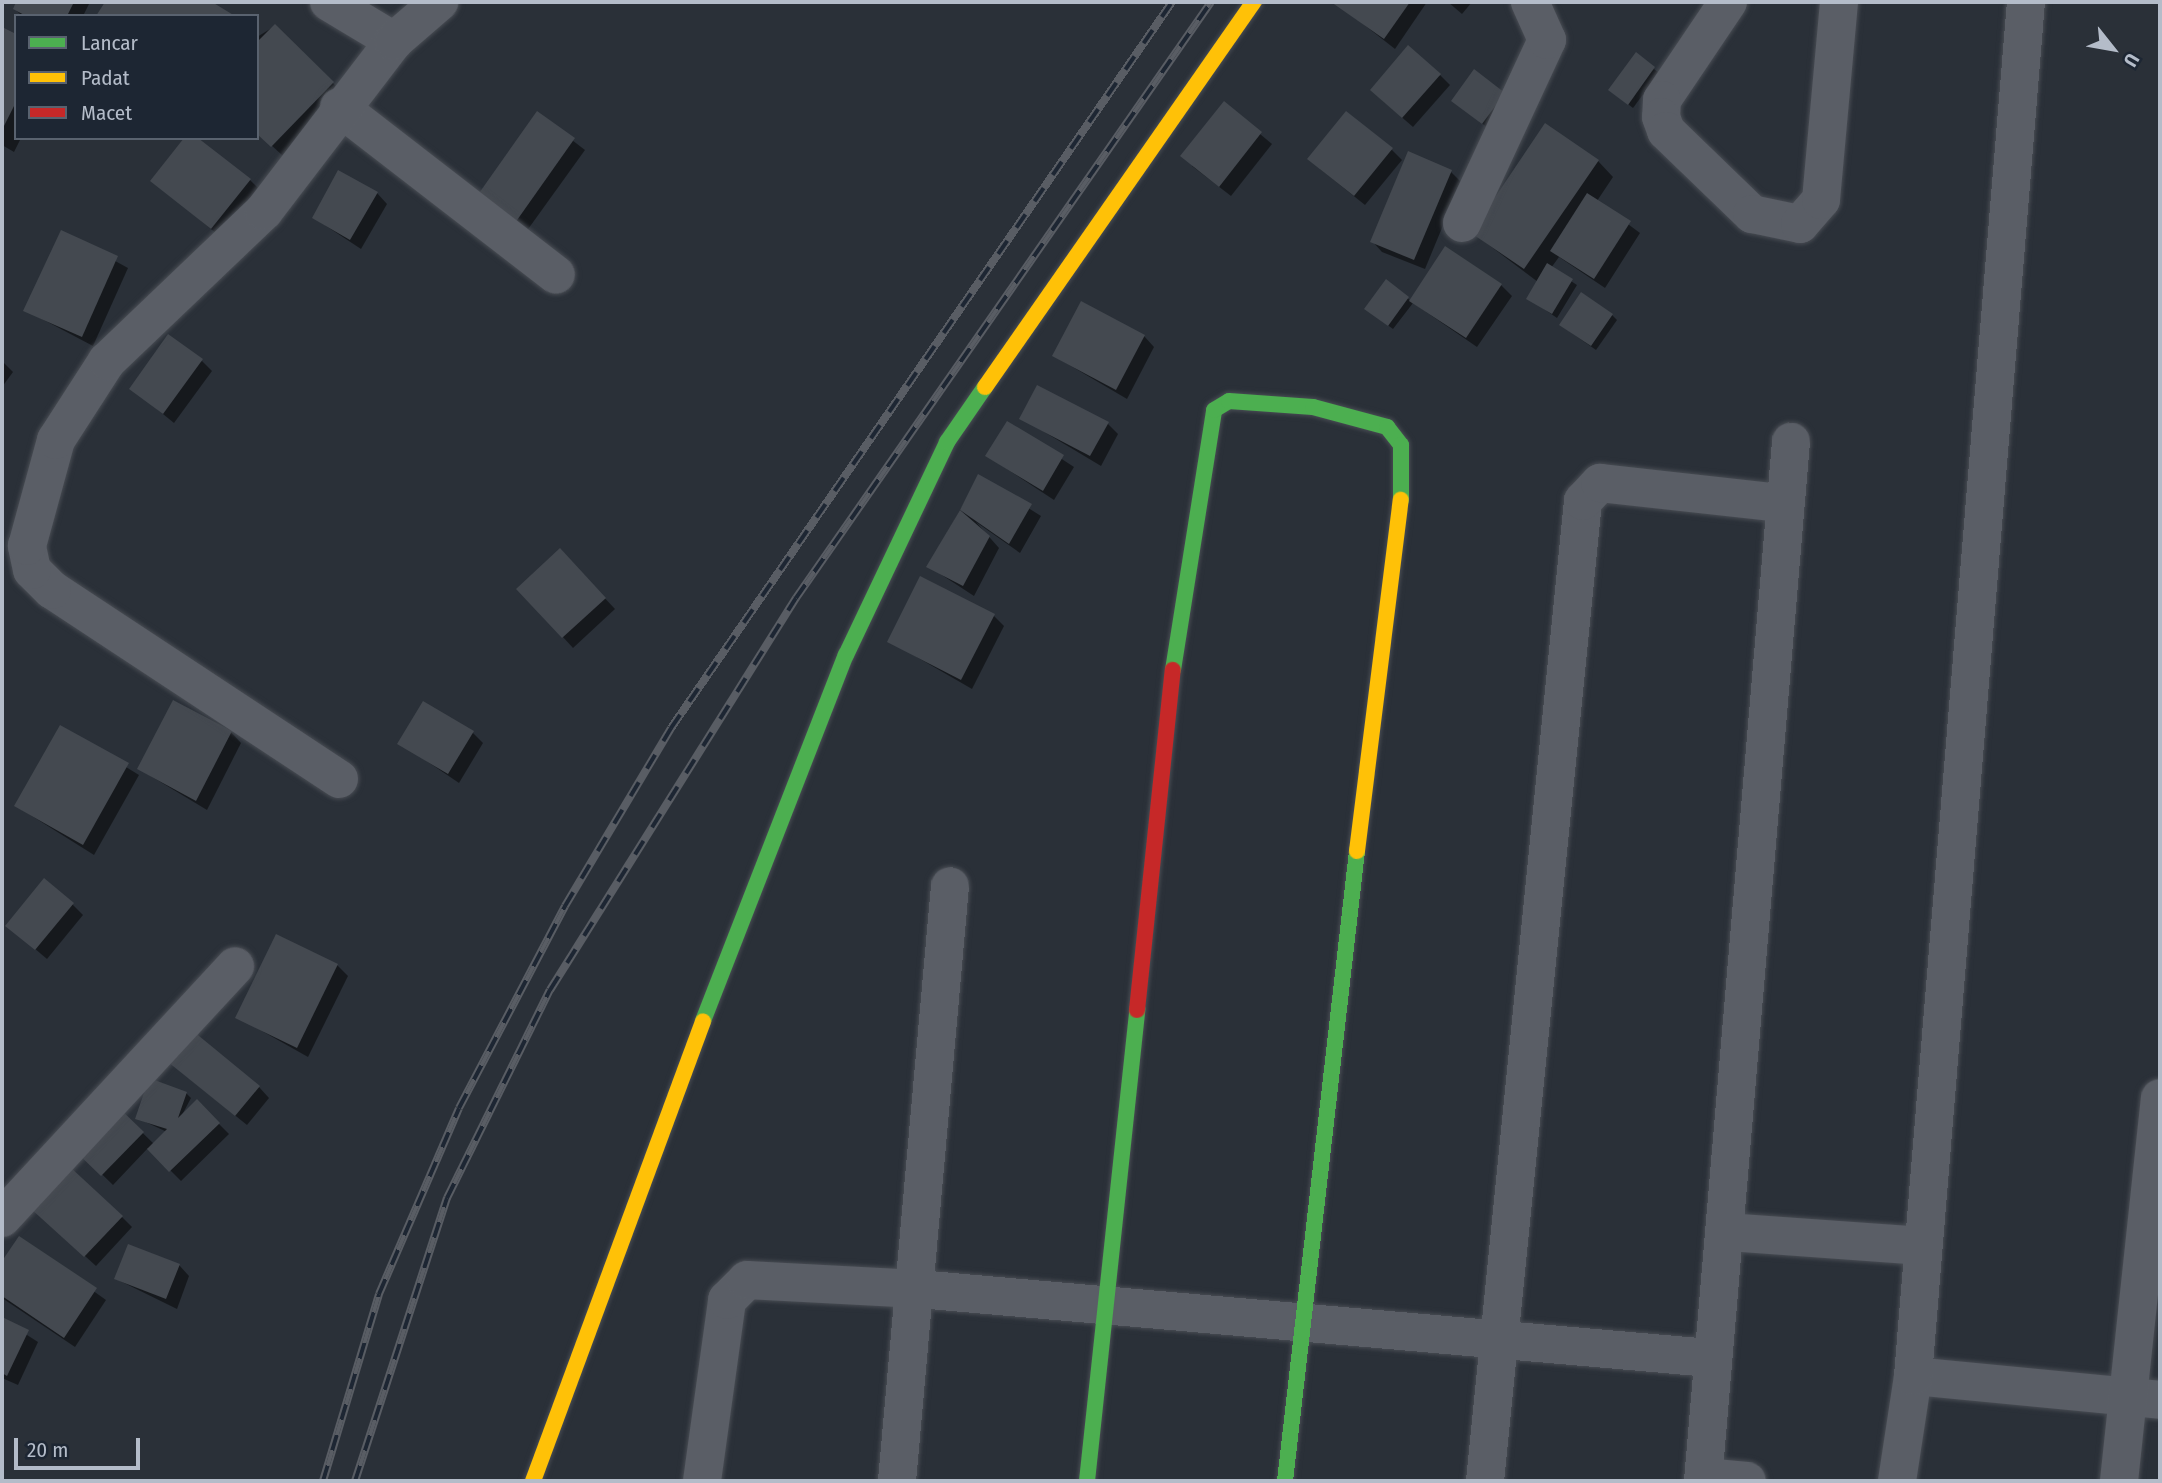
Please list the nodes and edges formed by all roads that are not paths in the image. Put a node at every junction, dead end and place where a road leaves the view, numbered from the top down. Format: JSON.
{"nodes":[{"id":1,"x":329,"y":2,"type":"edge"},
{"id":2,"x":439,"y":2,"type":"edge"},
{"id":3,"x":1254,"y":2,"type":"edge"},
{"id":4,"x":1530,"y":2,"type":"edge"},
{"id":5,"x":1728,"y":2,"type":"edge"},
{"id":6,"x":1839,"y":2,"type":"edge"},
{"id":7,"x":2026,"y":2,"type":"edge"},
{"id":8,"x":394,"y":41,"type":"junction"},
{"id":9,"x":339,"y":107,"type":"junction"},
{"id":10,"x":1462,"y":223,"type":"dead end"},
{"id":11,"x":556,"y":275,"type":"dead end"},
{"id":12,"x":1791,"y":442,"type":"dead end"},
{"id":13,"x":1782,"y":503,"type":"junction"},
{"id":14,"x":339,"y":779,"type":"dead end"},
{"id":15,"x":950,"y":886,"type":"dead end"},
{"id":16,"x":234,"y":966,"type":"dead end"},
{"id":17,"x":2160,"y":1098,"type":"edge"},
{"id":18,"x":2,"y":1218,"type":"edge"},
{"id":19,"x":1727,"y":1232,"type":"junction"},
{"id":20,"x":1922,"y":1247,"type":"junction"},
{"id":21,"x":918,"y":1289,"type":"junction"},
{"id":22,"x":1104,"y":1307,"type":"junction"},
{"id":23,"x":1298,"y":1325,"type":"junction"},
{"id":24,"x":1497,"y":1342,"type":"junction"},
{"id":25,"x":1710,"y":1358,"type":"junction"},
{"id":26,"x":1913,"y":1376,"type":"junction"},
{"id":27,"x":2144,"y":1399,"type":"edge"},
{"id":28,"x":1704,"y":1479,"type":"edge"},
{"id":29,"x":533,"y":1481,"type":"edge"},
{"id":30,"x":702,"y":1481,"type":"edge"},
{"id":31,"x":897,"y":1481,"type":"edge"},
{"id":32,"x":1087,"y":1481,"type":"edge"},
{"id":33,"x":1285,"y":1481,"type":"edge"},
{"id":34,"x":1485,"y":1481,"type":"edge"},
{"id":35,"x":1747,"y":1481,"type":"edge"},
{"id":36,"x":1897,"y":1481,"type":"edge"},
{"id":37,"x":2119,"y":1481,"type":"edge"}],
"edges":[{"from":1,"to":8,"type":"street"},
{"from":2,"to":8,"type":"street"},
{"from":3,"to":29,"type":"street"},
{"from":4,"to":10,"type":"street"},
{"from":5,"to":6,"type":"street"},
{"from":7,"to":20,"type":"street"},
{"from":8,"to":9,"type":"street"},
{"from":9,"to":11,"type":"street"},
{"from":9,"to":14,"type":"street"},
{"from":12,"to":13,"type":"street"},
{"from":13,"to":19,"type":"street"},
{"from":13,"to":24,"type":"street"},
{"from":15,"to":21,"type":"street"},
{"from":16,"to":18,"type":"street"},
{"from":17,"to":27,"type":"street"},
{"from":19,"to":20,"type":"street"},
{"from":19,"to":25,"type":"street"},
{"from":20,"to":26,"type":"street"},
{"from":21,"to":22,"type":"street"},
{"from":21,"to":30,"type":"street"},
{"from":21,"to":31,"type":"street"},
{"from":22,"to":23,"type":"street"},
{"from":22,"to":23,"type":"street"},
{"from":22,"to":32,"type":"street"},
{"from":23,"to":24,"type":"street"},
{"from":23,"to":33,"type":"street"},
{"from":24,"to":25,"type":"street"},
{"from":24,"to":34,"type":"street"},
{"from":25,"to":28,"type":"street"},
{"from":26,"to":27,"type":"street"},
{"from":26,"to":36,"type":"street"},
{"from":27,"to":37,"type":"street"},
{"from":28,"to":35,"type":"street"}]}
